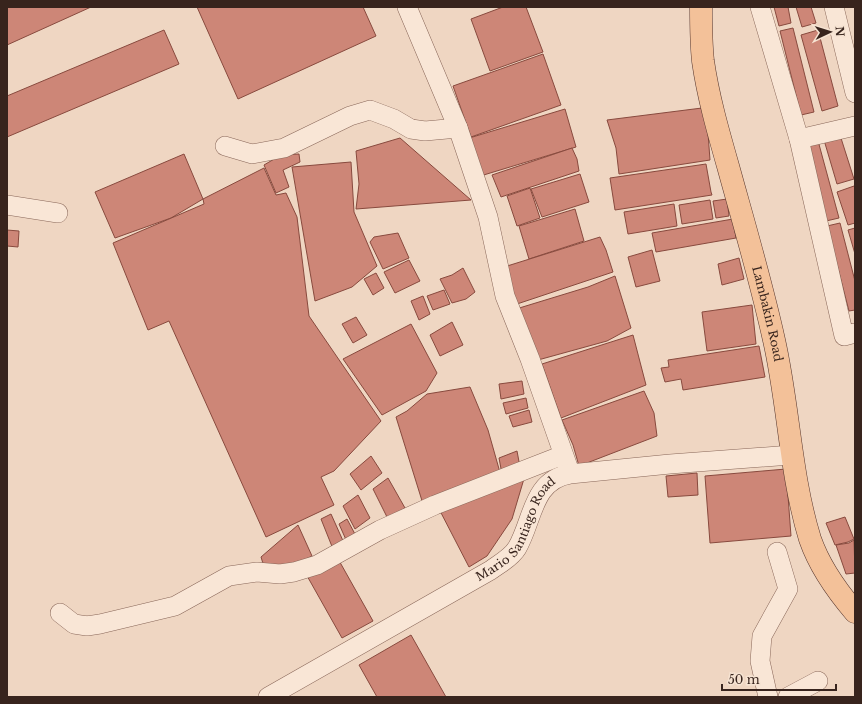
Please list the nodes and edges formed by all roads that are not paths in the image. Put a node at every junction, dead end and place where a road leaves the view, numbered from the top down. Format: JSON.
{"nodes":[{"id":1,"x":407,"y":7,"type":"edge"},
{"id":2,"x":701,"y":7,"type":"edge"},
{"id":3,"x":760,"y":7,"type":"edge"},
{"id":4,"x":834,"y":7,"type":"edge"},
{"id":5,"x":855,"y":93,"type":"edge"},
{"id":6,"x":855,"y":126,"type":"edge"},
{"id":7,"x":458,"y":128,"type":"junction"},
{"id":8,"x":799,"y":139,"type":"junction"},
{"id":9,"x":225,"y":146,"type":"dead end"},
{"id":10,"x":7,"y":205,"type":"edge"},
{"id":11,"x":58,"y":213,"type":"dead end"},
{"id":12,"x":855,"y":333,"type":"edge"},
{"id":13,"x":563,"y":455,"type":"junction"},
{"id":14,"x":791,"y":455,"type":"junction"},
{"id":15,"x":570,"y":474,"type":"junction"},
{"id":16,"x":777,"y":552,"type":"dead end"},
{"id":17,"x":855,"y":612,"type":"edge"},
{"id":18,"x":60,"y":613,"type":"dead end"},
{"id":19,"x":818,"y":681,"type":"dead end"},
{"id":20,"x":268,"y":697,"type":"edge"},
{"id":21,"x":768,"y":697,"type":"edge"},
{"id":22,"x":788,"y":697,"type":"edge"}],
"edges":[{"from":1,"to":7,"type":"street"},
{"from":2,"to":14,"type":"main road","name":"Lambakin Road"},
{"from":3,"to":8,"type":"street"},
{"from":4,"to":5,"type":"street"},
{"from":6,"to":8,"type":"street"},
{"from":7,"to":9,"type":"street"},
{"from":7,"to":13,"type":"street"},
{"from":8,"to":12,"type":"street"},
{"from":10,"to":11,"type":"street"},
{"from":13,"to":15,"type":"street"},
{"from":13,"to":18,"type":"street"},
{"from":14,"to":15,"type":"street","name":"Mario Santiago Road"},
{"from":14,"to":17,"type":"main road","name":"Lambakin Road"},
{"from":15,"to":20,"type":"street","name":"Mario Santiago Road"},
{"from":16,"to":21,"type":"street"},
{"from":19,"to":22,"type":"street"}]}
